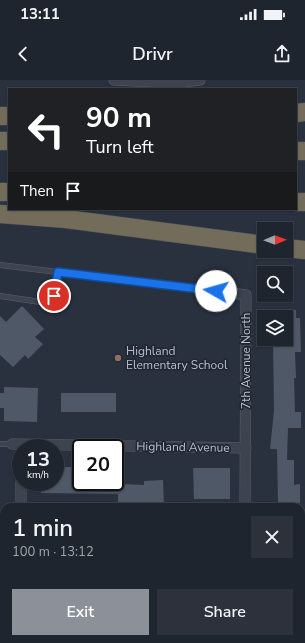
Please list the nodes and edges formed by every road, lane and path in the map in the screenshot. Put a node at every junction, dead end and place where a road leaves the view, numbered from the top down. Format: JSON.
{"nodes":[{"id":1,"x":114,"y":80,"type":"edge"},
{"id":2,"x":200,"y":80,"type":"edge"},
{"id":3,"x":0,"y":214,"type":"edge"},
{"id":4,"x":257,"y":244,"type":"edge"},
{"id":5,"x":293,"y":249,"type":"edge"},
{"id":6,"x":305,"y":250,"type":"edge"},
{"id":7,"x":0,"y":265,"type":"edge"},
{"id":8,"x":58,"y":272,"type":"junction"},
{"id":9,"x":231,"y":293,"type":"joint"},
{"id":10,"x":0,"y":296,"type":"edge"},
{"id":11,"x":0,"y":444,"type":"edge"},
{"id":12,"x":12,"y":445,"type":"edge"},
{"id":13,"x":64,"y":446,"type":"edge"},
{"id":14,"x":246,"y":448,"type":"junction"},
{"id":15,"x":21,"y":491,"type":"edge"},
{"id":16,"x":21,"y":503,"type":"edge"},
{"id":17,"x":245,"y":503,"type":"edge"}],
"edges":[{"from":1,"to":2,"type":"street"},
{"from":3,"to":4,"type":"highway"},
{"from":5,"to":6,"type":"highway"},
{"from":7,"to":8,"type":"lane","name":"7th Avenue North"},
{"from":8,"to":9,"type":"lane","name":"7th Avenue North"},
{"from":8,"to":10,"type":"lane"},
{"from":9,"to":14,"type":"street","name":"7th Avenue North"},
{"from":11,"to":12,"type":"lane","name":"Highland Avenue"},
{"from":13,"to":14,"type":"street","name":"Highland Avenue"},
{"from":14,"to":17,"type":"street","name":"7th Avenue North"},
{"from":15,"to":16,"type":"street"}]}
